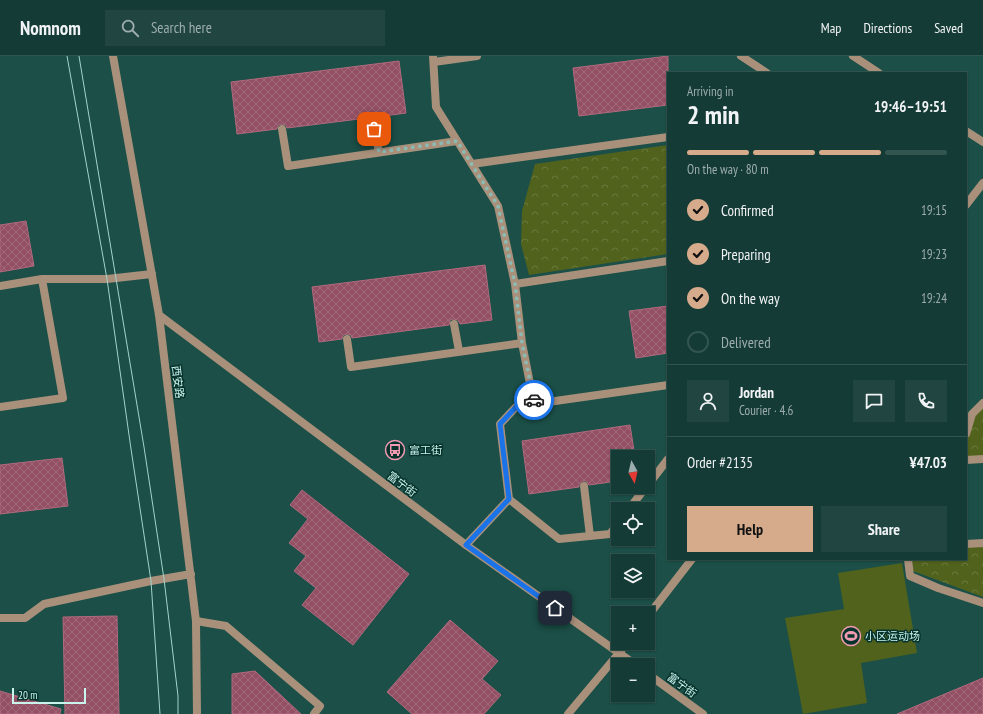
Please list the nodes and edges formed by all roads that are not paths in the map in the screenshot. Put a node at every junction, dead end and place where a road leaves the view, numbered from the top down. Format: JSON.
{"nodes":[{"id":1,"x":113,"y":56,"type":"edge"},
{"id":2,"x":477,"y":56,"type":"edge"},
{"id":3,"x":741,"y":56,"type":"edge"},
{"id":4,"x":853,"y":56,"type":"edge"},
{"id":5,"x":434,"y":59,"type":"edge"},
{"id":6,"x":765,"y":72,"type":"edge"},
{"id":7,"x":877,"y":72,"type":"edge"},
{"id":8,"x":372,"y":118,"type":"dead end"},
{"id":9,"x":282,"y":129,"type":"dead end"},
{"id":10,"x":967,"y":132,"type":"edge"},
{"id":11,"x":667,"y":137,"type":"edge"},
{"id":12,"x":457,"y":141,"type":"junction"},
{"id":13,"x":983,"y":142,"type":"edge"},
{"id":14,"x":379,"y":152,"type":"junction"},
{"id":15,"x":472,"y":164,"type":"junction"},
{"id":16,"x":983,"y":183,"type":"edge"},
{"id":17,"x":967,"y":204,"type":"edge"},
{"id":18,"x":667,"y":261,"type":"edge"},
{"id":19,"x":152,"y":274,"type":"junction"},
{"id":20,"x":42,"y":279,"type":"junction"},
{"id":21,"x":515,"y":284,"type":"junction"},
{"id":22,"x":0,"y":286,"type":"edge"},
{"id":23,"x":159,"y":315,"type":"junction"},
{"id":24,"x":454,"y":324,"type":"dead end"},
{"id":25,"x":347,"y":339,"type":"dead end"},
{"id":26,"x":522,"y":343,"type":"junction"},
{"id":27,"x":459,"y":351,"type":"junction"},
{"id":28,"x":667,"y":384,"type":"edge"},
{"id":29,"x":983,"y":403,"type":"edge"},
{"id":30,"x":534,"y":404,"type":"junction"},
{"id":31,"x":0,"y":407,"type":"edge"},
{"id":32,"x":967,"y":431,"type":"edge"},
{"id":33,"x":983,"y":459,"type":"edge"},
{"id":34,"x":667,"y":460,"type":"edge"},
{"id":35,"x":967,"y":460,"type":"edge"},
{"id":36,"x":655,"y":475,"type":"edge"},
{"id":37,"x":584,"y":486,"type":"dead end"},
{"id":38,"x":641,"y":494,"type":"edge"},
{"id":39,"x":509,"y":499,"type":"junction"},
{"id":40,"x":634,"y":502,"type":"edge"},
{"id":41,"x":611,"y":533,"type":"edge"},
{"id":42,"x":590,"y":536,"type":"junction"},
{"id":43,"x":983,"y":543,"type":"edge"},
{"id":44,"x":967,"y":544,"type":"edge"},
{"id":45,"x":466,"y":545,"type":"junction"},
{"id":46,"x":691,"y":560,"type":"edge"},
{"id":47,"x":908,"y":560,"type":"edge"},
{"id":48,"x":191,"y":574,"type":"junction"},
{"id":49,"x":983,"y":603,"type":"edge"},
{"id":50,"x":655,"y":607,"type":"edge"},
{"id":51,"x":0,"y":618,"type":"edge"},
{"id":52,"x":196,"y":621,"type":"junction"},
{"id":53,"x":622,"y":650,"type":"edge"},
{"id":54,"x":620,"y":653,"type":"junction"},
{"id":55,"x":627,"y":658,"type":"edge"},
{"id":56,"x":655,"y":679,"type":"edge"},
{"id":57,"x":197,"y":714,"type":"edge"},
{"id":58,"x":314,"y":714,"type":"edge"},
{"id":59,"x":568,"y":714,"type":"edge"},
{"id":60,"x":703,"y":714,"type":"edge"}],
"edges":[{"from":1,"to":19,"type":"street","name":"西安路"},
{"from":2,"to":5,"type":"street"},
{"from":3,"to":6,"type":"street"},
{"from":4,"to":7,"type":"street"},
{"from":5,"to":12,"type":"street"},
{"from":8,"to":14,"type":"street"},
{"from":9,"to":14,"type":"street"},
{"from":10,"to":13,"type":"street"},
{"from":11,"to":15,"type":"street"},
{"from":12,"to":14,"type":"street"},
{"from":12,"to":15,"type":"street"},
{"from":15,"to":21,"type":"street"},
{"from":16,"to":17,"type":"street"},
{"from":18,"to":21,"type":"street"},
{"from":19,"to":20,"type":"street"},
{"from":19,"to":23,"type":"street","name":"西安路"},
{"from":20,"to":22,"type":"street"},
{"from":20,"to":31,"type":"street"},
{"from":21,"to":26,"type":"street"},
{"from":23,"to":45,"type":"street","name":"富宁街"},
{"from":23,"to":48,"type":"street","name":"西安路"},
{"from":24,"to":27,"type":"street"},
{"from":25,"to":27,"type":"street"},
{"from":26,"to":27,"type":"street"},
{"from":26,"to":30,"type":"street"},
{"from":28,"to":30,"type":"street"},
{"from":29,"to":32,"type":"street"},
{"from":30,"to":39,"type":"street"},
{"from":33,"to":35,"type":"street"},
{"from":34,"to":36,"type":"street"},
{"from":37,"to":42,"type":"street"},
{"from":38,"to":40,"type":"street"},
{"from":39,"to":42,"type":"street"},
{"from":39,"to":45,"type":"street"},
{"from":41,"to":42,"type":"street"},
{"from":43,"to":44,"type":"street"},
{"from":45,"to":54,"type":"street","name":"富宁街"},
{"from":46,"to":50,"type":"street"},
{"from":47,"to":49,"type":"street"},
{"from":48,"to":51,"type":"street"},
{"from":48,"to":52,"type":"street","name":"西安路"},
{"from":52,"to":57,"type":"street","name":"西安路"},
{"from":52,"to":58,"type":"street"},
{"from":53,"to":54,"type":"street"},
{"from":54,"to":55,"type":"street","name":"富宁街"},
{"from":54,"to":59,"type":"street"},
{"from":56,"to":60,"type":"street","name":"富宁街"}]}
